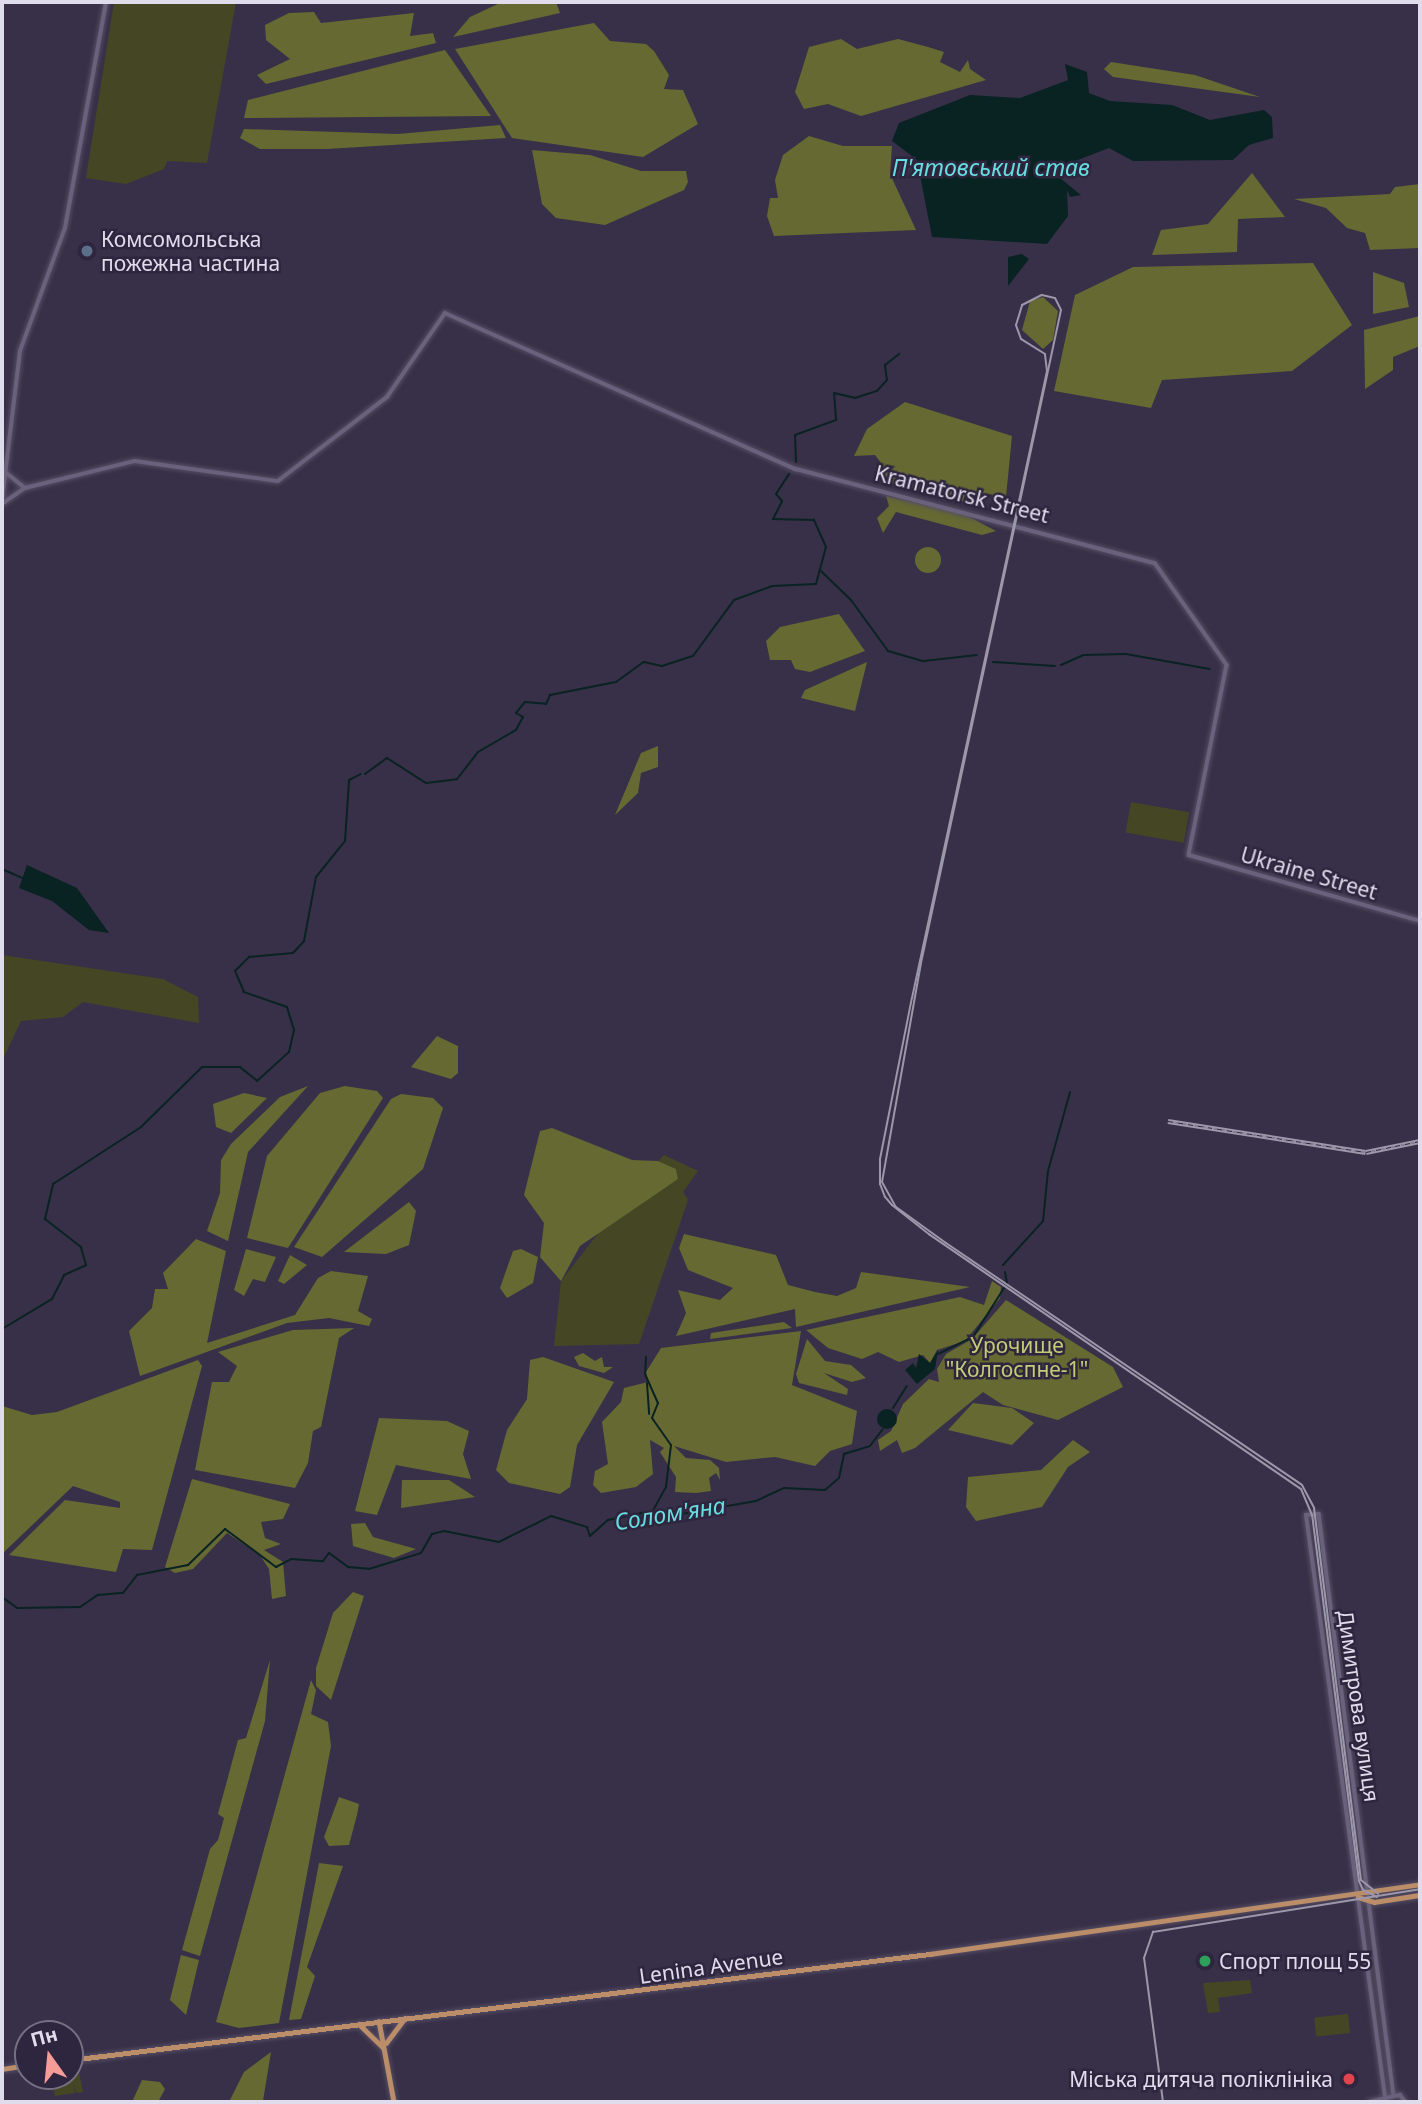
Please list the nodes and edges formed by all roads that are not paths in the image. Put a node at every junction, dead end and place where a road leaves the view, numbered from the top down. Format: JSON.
{"nodes":[{"id":1,"x":106,"y":2,"type":"edge"},
{"id":2,"x":7,"y":472,"type":"junction"},
{"id":3,"x":25,"y":488,"type":"junction"},
{"id":4,"x":2,"y":502,"type":"edge"},
{"id":5,"x":1189,"y":855,"type":"joint"},
{"id":6,"x":1420,"y":921,"type":"edge"},
{"id":7,"x":1420,"y":1884,"type":"edge"},
{"id":8,"x":1368,"y":1892,"type":"junction"},
{"id":9,"x":1420,"y":1895,"type":"edge"},
{"id":10,"x":1357,"y":1897,"type":"junction"},
{"id":11,"x":1369,"y":1901,"type":"junction"},
{"id":12,"x":406,"y":2017,"type":"junction"},
{"id":13,"x":379,"y":2021,"type":"junction"},
{"id":14,"x":358,"y":2024,"type":"junction"},
{"id":15,"x":384,"y":2047,"type":"junction"},
{"id":16,"x":84,"y":2058,"type":"edge"},
{"id":17,"x":1394,"y":2096,"type":"junction"},
{"id":18,"x":1385,"y":2097,"type":"junction"},
{"id":19,"x":1369,"y":2101,"type":"edge"},
{"id":20,"x":394,"y":2102,"type":"edge"},
{"id":21,"x":1406,"y":2102,"type":"edge"}],
"edges":[{"from":1,"to":2,"type":"street"},
{"from":2,"to":3,"type":"street"},
{"from":2,"to":4,"type":"street"},
{"from":3,"to":4,"type":"street"},
{"from":3,"to":5,"type":"street","name":"Kramatorsk Street"},
{"from":5,"to":6,"type":"street","name":"Ukraine Street"},
{"from":7,"to":8,"type":"main road","name":"Lenina Avenue"},
{"from":8,"to":10,"type":"main road","name":"Lenina Avenue"},
{"from":8,"to":10,"type":"street","name":"Димитрова вулиця"},
{"from":8,"to":11,"type":"street","name":"Димитрова вулиця"},
{"from":9,"to":11,"type":"main road","name":"Lenina Avenue"},
{"from":10,"to":11,"type":"main road","name":"Lenina Avenue"},
{"from":10,"to":12,"type":"main road","name":"Lenina Avenue"},
{"from":10,"to":18,"type":"street","name":"Димитрова вулиця"},
{"from":11,"to":17,"type":"street","name":"Димитрова вулиця"},
{"from":12,"to":13,"type":"main road","name":"Lenina Avenue"},
{"from":12,"to":15,"type":"main road"},
{"from":13,"to":14,"type":"main road","name":"Lenina Avenue"},
{"from":13,"to":15,"type":"main road"},
{"from":14,"to":15,"type":"main road"},
{"from":14,"to":16,"type":"main road","name":"Lenina Avenue"},
{"from":15,"to":20,"type":"main road"},
{"from":17,"to":18,"type":"street"},
{"from":17,"to":21,"type":"street"},
{"from":18,"to":19,"type":"street"}]}
